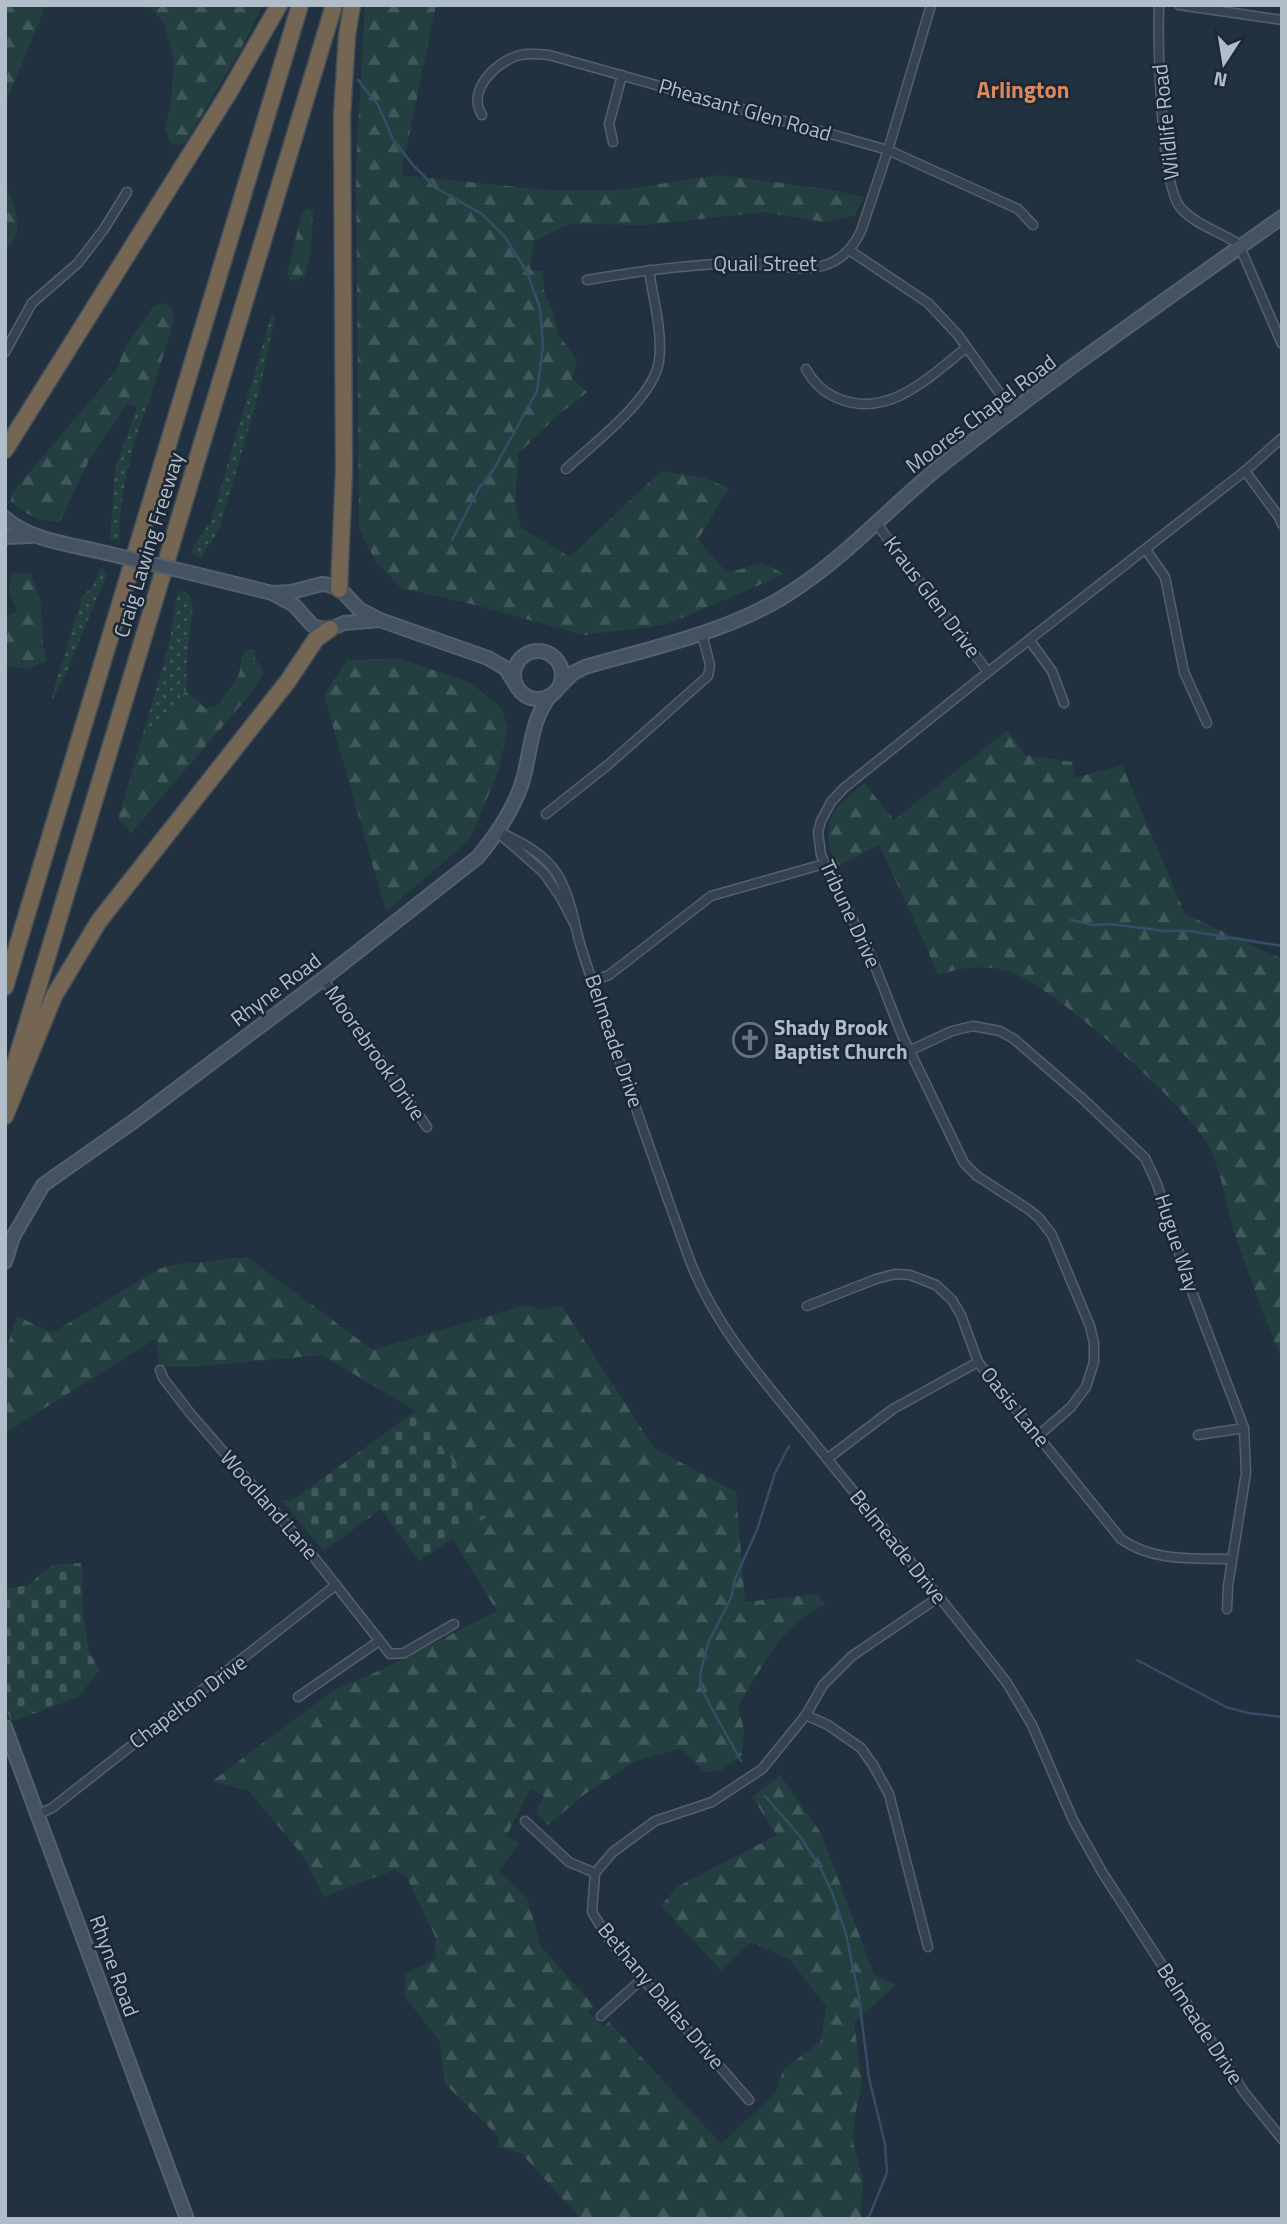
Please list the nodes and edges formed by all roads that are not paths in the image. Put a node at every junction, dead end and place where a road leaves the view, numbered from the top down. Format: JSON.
{"nodes":[{"id":1,"x":279,"y":5,"type":"edge"},
{"id":2,"x":300,"y":5,"type":"edge"},
{"id":3,"x":334,"y":5,"type":"edge"},
{"id":4,"x":352,"y":5,"type":"edge"},
{"id":5,"x":930,"y":5,"type":"edge"},
{"id":6,"x":1159,"y":5,"type":"edge"},
{"id":7,"x":1179,"y":5,"type":"edge"},
{"id":8,"x":1238,"y":8,"type":"edge"},
{"id":9,"x":1282,"y":20,"type":"edge"},
{"id":10,"x":622,"y":75,"type":"junction"},
{"id":11,"x":482,"y":115,"type":"dead end"},
{"id":12,"x":613,"y":142,"type":"dead end"},
{"id":13,"x":888,"y":150,"type":"junction"},
{"id":14,"x":127,"y":192,"type":"dead end"},
{"id":15,"x":1282,"y":217,"type":"edge"},
{"id":16,"x":1033,"y":225,"type":"dead end"},
{"id":17,"x":1240,"y":247,"type":"junction"},
{"id":18,"x":849,"y":250,"type":"junction"},
{"id":19,"x":649,"y":270,"type":"junction"},
{"id":20,"x":587,"y":280,"type":"dead end"},
{"id":21,"x":1282,"y":344,"type":"edge"},
{"id":22,"x":966,"y":348,"type":"junction"},
{"id":23,"x":5,"y":352,"type":"edge"},
{"id":24,"x":806,"y":369,"type":"dead end"},
{"id":25,"x":1013,"y":412,"type":"junction"},
{"id":26,"x":1282,"y":438,"type":"edge"},
{"id":27,"x":5,"y":450,"type":"edge"},
{"id":28,"x":566,"y":470,"type":"dead end"},
{"id":29,"x":1245,"y":471,"type":"junction"},
{"id":30,"x":5,"y":518,"type":"edge"},
{"id":31,"x":876,"y":523,"type":"junction"},
{"id":32,"x":1282,"y":524,"type":"edge"},
{"id":33,"x":39,"y":536,"type":"junction"},
{"id":34,"x":5,"y":537,"type":"edge"},
{"id":35,"x":1146,"y":550,"type":"junction"},
{"id":36,"x":272,"y":593,"type":"junction"},
{"id":37,"x":343,"y":594,"type":"junction"},
{"id":38,"x":380,"y":620,"type":"junction"},
{"id":39,"x":337,"y":626,"type":"junction"},
{"id":40,"x":702,"y":634,"type":"junction"},
{"id":41,"x":1030,"y":641,"type":"junction"},
{"id":42,"x":524,"y":656,"type":"junction"},
{"id":43,"x":554,"y":656,"type":"junction"},
{"id":44,"x":488,"y":658,"type":"junction"},
{"id":45,"x":585,"y":667,"type":"junction"},
{"id":46,"x":988,"y":672,"type":"junction"},
{"id":47,"x":561,"y":685,"type":"junction"},
{"id":48,"x":518,"y":688,"type":"junction"},
{"id":49,"x":550,"y":696,"type":"junction"},
{"id":50,"x":1064,"y":703,"type":"dead end"},
{"id":51,"x":536,"y":722,"type":"junction"},
{"id":52,"x":1207,"y":723,"type":"dead end"},
{"id":53,"x":546,"y":814,"type":"dead end"},
{"id":54,"x":498,"y":831,"type":"junction"},
{"id":55,"x":824,"y":864,"type":"junction"},
{"id":56,"x":323,"y":979,"type":"junction"},
{"id":57,"x":593,"y":981,"type":"junction"},
{"id":58,"x":5,"y":987,"type":"edge"},
{"id":59,"x":911,"y":1050,"type":"junction"},
{"id":60,"x":5,"y":1097,"type":"edge"},
{"id":61,"x":5,"y":1116,"type":"edge"},
{"id":62,"x":426,"y":1127,"type":"dead end"},
{"id":63,"x":5,"y":1262,"type":"edge"},
{"id":64,"x":807,"y":1306,"type":"dead end"},
{"id":65,"x":978,"y":1362,"type":"junction"},
{"id":66,"x":160,"y":1370,"type":"dead end"},
{"id":67,"x":1244,"y":1427,"type":"junction"},
{"id":68,"x":1039,"y":1435,"type":"junction"},
{"id":69,"x":1198,"y":1435,"type":"dead end"},
{"id":70,"x":827,"y":1459,"type":"junction"},
{"id":71,"x":1232,"y":1559,"type":"junction"},
{"id":72,"x":336,"y":1585,"type":"junction"},
{"id":73,"x":939,"y":1597,"type":"junction"},
{"id":74,"x":1227,"y":1609,"type":"dead end"},
{"id":75,"x":454,"y":1623,"type":"dead end"},
{"id":76,"x":379,"y":1641,"type":"junction"},
{"id":77,"x":298,"y":1697,"type":"dead end"},
{"id":78,"x":806,"y":1715,"type":"junction"},
{"id":79,"x":5,"y":1727,"type":"edge"},
{"id":80,"x":37,"y":1815,"type":"junction"},
{"id":81,"x":525,"y":1821,"type":"dead end"},
{"id":82,"x":595,"y":1873,"type":"junction"},
{"id":83,"x":928,"y":1947,"type":"dead end"},
{"id":84,"x":641,"y":1980,"type":"junction"},
{"id":85,"x":601,"y":2016,"type":"dead end"},
{"id":86,"x":749,"y":2100,"type":"dead end"},
{"id":87,"x":1282,"y":2139,"type":"edge"},
{"id":88,"x":187,"y":2219,"type":"edge"}],
"edges":[{"from":1,"to":27,"type":"highway"},
{"from":2,"to":58,"type":"highway","name":"Craig Lawing Freeway"},
{"from":3,"to":60,"type":"highway","name":"Craig Lawing Freeway"},
{"from":4,"to":37,"type":"highway"},
{"from":5,"to":13,"type":"street"},
{"from":6,"to":17,"type":"street","name":"Wildlife Road"},
{"from":7,"to":8,"type":"street"},
{"from":8,"to":9,"type":"street"},
{"from":10,"to":11,"type":"street","name":"Pheasant Glen Road"},
{"from":10,"to":12,"type":"street"},
{"from":10,"to":13,"type":"street","name":"Pheasant Glen Road"},
{"from":13,"to":16,"type":"street","name":"Pheasant Glen Road"},
{"from":13,"to":18,"type":"street"},
{"from":14,"to":23,"type":"street"},
{"from":15,"to":17,"type":"main road","name":"Moores Chapel Road"},
{"from":17,"to":21,"type":"street"},
{"from":17,"to":25,"type":"main road","name":"Moores Chapel Road"},
{"from":18,"to":19,"type":"street","name":"Quail Street"},
{"from":18,"to":22,"type":"street"},
{"from":19,"to":20,"type":"street","name":"Quail Street"},
{"from":19,"to":28,"type":"street"},
{"from":22,"to":24,"type":"street"},
{"from":22,"to":25,"type":"street"},
{"from":25,"to":31,"type":"main road","name":"Moores Chapel Road"},
{"from":26,"to":29,"type":"street","name":"Tribune Drive"},
{"from":29,"to":32,"type":"street"},
{"from":29,"to":35,"type":"street","name":"Tribune Drive"},
{"from":30,"to":33,"type":"main road"},
{"from":31,"to":40,"type":"main road","name":"Moores Chapel Road"},
{"from":31,"to":46,"type":"street","name":"Kraus Glen Drive"},
{"from":33,"to":34,"type":"main road"},
{"from":33,"to":36,"type":"main road","bridge":true},
{"from":35,"to":41,"type":"street","name":"Tribune Drive"},
{"from":35,"to":52,"type":"street"},
{"from":36,"to":37,"type":"main road"},
{"from":36,"to":39,"type":"main road"},
{"from":37,"to":38,"type":"main road"},
{"from":37,"to":39,"type":"main road"},
{"from":38,"to":39,"type":"main road"},
{"from":38,"to":44,"type":"main road"},
{"from":39,"to":61,"type":"highway"},
{"from":40,"to":45,"type":"main road","name":"Moores Chapel Road"},
{"from":40,"to":53,"type":"street"},
{"from":41,"to":46,"type":"street","name":"Tribune Drive"},
{"from":41,"to":50,"type":"street"},
{"from":42,"to":43,"type":"main road"},
{"from":42,"to":44,"type":"main road"},
{"from":42,"to":48,"type":"main road"},
{"from":43,"to":45,"type":"main road"},
{"from":43,"to":47,"type":"main road"},
{"from":44,"to":48,"type":"main road"},
{"from":45,"to":47,"type":"main road","name":"Moores Chapel Road"},
{"from":46,"to":55,"type":"street","name":"Tribune Drive"},
{"from":47,"to":49,"type":"main road"},
{"from":48,"to":49,"type":"main road"},
{"from":48,"to":51,"type":"main road"},
{"from":49,"to":51,"type":"main road","name":"Rhyne Road"},
{"from":51,"to":54,"type":"main road","name":"Rhyne Road"},
{"from":54,"to":56,"type":"main road","name":"Rhyne Road"},
{"from":54,"to":57,"type":"street","name":"Belmeade Drive"},
{"from":55,"to":57,"type":"street"},
{"from":55,"to":59,"type":"street","name":"Tribune Drive"},
{"from":56,"to":62,"type":"street","name":"Moorebrook Drive"},
{"from":56,"to":63,"type":"main road","name":"Rhyne Road"},
{"from":57,"to":70,"type":"street","name":"Belmeade Drive"},
{"from":59,"to":67,"type":"street","name":"Hugue Way"},
{"from":59,"to":68,"type":"street","name":"Tribune Drive"},
{"from":64,"to":65,"type":"street","name":"Oasis Lane"},
{"from":65,"to":68,"type":"street","name":"Oasis Lane"},
{"from":65,"to":70,"type":"street"},
{"from":66,"to":72,"type":"street","name":"Woodland Lane"},
{"from":67,"to":69,"type":"street"},
{"from":67,"to":71,"type":"street","name":"Hugue Way"},
{"from":68,"to":71,"type":"street","name":"Oasis Lane"},
{"from":70,"to":73,"type":"street","name":"Belmeade Drive"},
{"from":71,"to":74,"type":"street","name":"Hugue Way"},
{"from":72,"to":76,"type":"street","name":"Woodland Lane"},
{"from":72,"to":80,"type":"street","name":"Chapelton Drive"},
{"from":73,"to":78,"type":"street"},
{"from":73,"to":87,"type":"street","name":"Belmeade Drive"},
{"from":75,"to":76,"type":"street"},
{"from":76,"to":77,"type":"street"},
{"from":78,"to":82,"type":"street"},
{"from":78,"to":83,"type":"street"},
{"from":79,"to":80,"type":"main road","name":"Rhyne Road"},
{"from":80,"to":88,"type":"main road","name":"Rhyne Road"},
{"from":81,"to":82,"type":"street"},
{"from":82,"to":84,"type":"street","name":"Bethany Dallas Drive"},
{"from":84,"to":85,"type":"street"},
{"from":84,"to":86,"type":"street","name":"Bethany Dallas Drive"}]}
